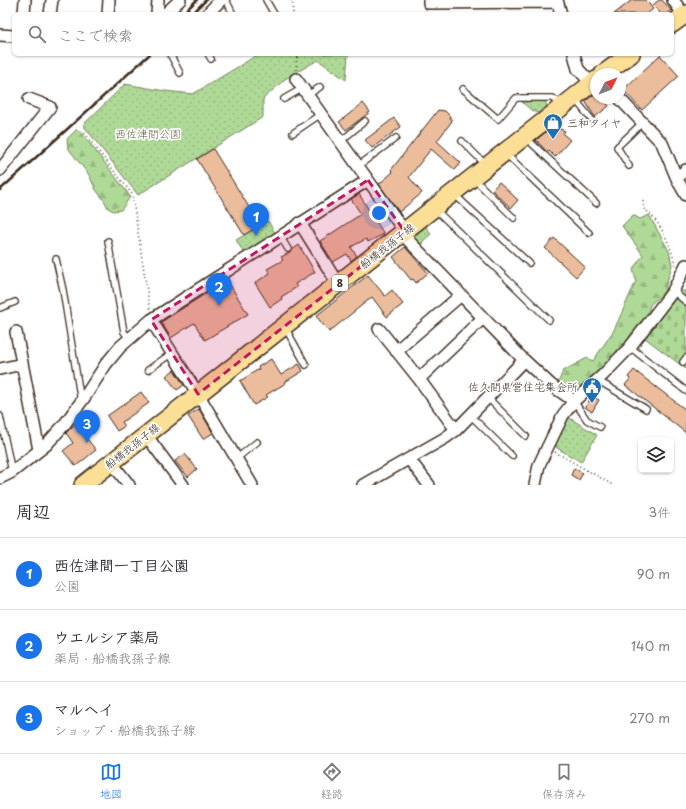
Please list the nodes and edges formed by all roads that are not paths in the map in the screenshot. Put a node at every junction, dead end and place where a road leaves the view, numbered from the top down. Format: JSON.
{"nodes":[{"id":1,"x":25,"y":0,"type":"edge"},
{"id":2,"x":52,"y":0,"type":"edge"},
{"id":3,"x":109,"y":0,"type":"edge"},
{"id":4,"x":158,"y":0,"type":"edge"},
{"id":5,"x":180,"y":0,"type":"edge"},
{"id":6,"x":221,"y":0,"type":"edge"},
{"id":7,"x":226,"y":0,"type":"edge"},
{"id":8,"x":266,"y":0,"type":"edge"},
{"id":9,"x":429,"y":0,"type":"edge"},
{"id":10,"x":673,"y":0,"type":"edge"},
{"id":11,"x":557,"y":1,"type":"edge"},
{"id":12,"x":24,"y":12,"type":"edge"},
{"id":13,"x":50,"y":12,"type":"edge"},
{"id":14,"x":108,"y":12,"type":"edge"},
{"id":15,"x":157,"y":12,"type":"edge"},
{"id":16,"x":168,"y":12,"type":"edge"},
{"id":17,"x":209,"y":12,"type":"edge"},
{"id":18,"x":232,"y":12,"type":"edge"},
{"id":19,"x":273,"y":12,"type":"edge"},
{"id":20,"x":560,"y":12,"type":"edge"},
{"id":21,"x":681,"y":18,"type":"edge"},
{"id":22,"x":0,"y":35,"type":"edge"},
{"id":23,"x":12,"y":36,"type":"edge"},
{"id":24,"x":171,"y":56,"type":"edge"},
{"id":25,"x":575,"y":56,"type":"edge"},
{"id":26,"x":628,"y":56,"type":"edge"},
{"id":27,"x":612,"y":68,"type":"edge"},
{"id":28,"x":180,"y":73,"type":"dead end"},
{"id":29,"x":590,"y":75,"type":"edge"},
{"id":30,"x":296,"y":79,"type":"road end"},
{"id":31,"x":590,"y":84,"type":"edge"},
{"id":32,"x":320,"y":87,"type":"dead end"},
{"id":33,"x":463,"y":89,"type":"dead end"},
{"id":34,"x":306,"y":91,"type":"junction"},
{"id":35,"x":29,"y":99,"type":"dead end"},
{"id":36,"x":284,"y":99,"type":"dead end"},
{"id":37,"x":569,"y":101,"type":"junction"},
{"id":38,"x":625,"y":104,"type":"edge"},
{"id":39,"x":321,"y":114,"type":"junction"},
{"id":40,"x":591,"y":119,"type":"dead end"},
{"id":41,"x":365,"y":121,"type":"dead end"},
{"id":42,"x":642,"y":122,"type":"junction"},
{"id":43,"x":293,"y":133,"type":"dead end"},
{"id":44,"x":525,"y":137,"type":"junction"},
{"id":45,"x":396,"y":138,"type":"dead end"},
{"id":46,"x":341,"y":141,"type":"junction"},
{"id":47,"x":462,"y":141,"type":"dead end"},
{"id":48,"x":505,"y":153,"type":"junction"},
{"id":49,"x":358,"y":166,"type":"junction"},
{"id":50,"x":629,"y":166,"type":"dead end"},
{"id":51,"x":487,"y":167,"type":"junction"},
{"id":52,"x":0,"y":170,"type":"edge"},
{"id":53,"x":682,"y":173,"type":"edge"},
{"id":54,"x":473,"y":178,"type":"junction"},
{"id":55,"x":368,"y":180,"type":"junction"},
{"id":56,"x":454,"y":193,"type":"junction"},
{"id":57,"x":686,"y":195,"type":"edge"},
{"id":58,"x":596,"y":203,"type":"dead end"},
{"id":59,"x":435,"y":208,"type":"junction"},
{"id":60,"x":514,"y":218,"type":"dead end"},
{"id":61,"x":300,"y":223,"type":"junction"},
{"id":62,"x":404,"y":232,"type":"junction"},
{"id":63,"x":589,"y":233,"type":"dead end"},
{"id":64,"x":280,"y":236,"type":"junction"},
{"id":65,"x":108,"y":241,"type":"dead end"},
{"id":66,"x":288,"y":249,"type":"dead end"},
{"id":67,"x":56,"y":258,"type":"dead end"},
{"id":68,"x":530,"y":263,"type":"dead end"},
{"id":69,"x":684,"y":269,"type":"edge"},
{"id":70,"x":338,"y":284,"type":"junction"},
{"id":71,"x":673,"y":291,"type":"junction"},
{"id":72,"x":461,"y":295,"type":"junction"},
{"id":73,"x":15,"y":302,"type":"dead end"},
{"id":74,"x":686,"y":302,"type":"edge"},
{"id":75,"x":0,"y":308,"type":"edge"},
{"id":76,"x":483,"y":318,"type":"junction"},
{"id":77,"x":151,"y":320,"type":"junction"},
{"id":78,"x":549,"y":320,"type":"dead end"},
{"id":79,"x":284,"y":327,"type":"junction"},
{"id":80,"x":379,"y":330,"type":"dead end"},
{"id":81,"x":16,"y":332,"type":"dead end"},
{"id":82,"x":129,"y":338,"type":"junction"},
{"id":83,"x":630,"y":348,"type":"junction"},
{"id":84,"x":396,"y":351,"type":"junction"},
{"id":85,"x":172,"y":353,"type":"junction"},
{"id":86,"x":524,"y":360,"type":"junction"},
{"id":87,"x":22,"y":364,"type":"junction"},
{"id":88,"x":306,"y":365,"type":"dead end"},
{"id":89,"x":0,"y":370,"type":"edge"},
{"id":90,"x":148,"y":370,"type":"dead end"},
{"id":91,"x":419,"y":379,"type":"junction"},
{"id":92,"x":597,"y":380,"type":"junction"},
{"id":93,"x":686,"y":391,"type":"edge"},
{"id":94,"x":198,"y":394,"type":"junction"},
{"id":95,"x":487,"y":397,"type":"junction"},
{"id":96,"x":84,"y":398,"type":"junction"},
{"id":97,"x":574,"y":401,"type":"junction"},
{"id":98,"x":646,"y":409,"type":"dead end"},
{"id":99,"x":470,"y":415,"type":"junction"},
{"id":100,"x":0,"y":416,"type":"edge"},
{"id":101,"x":600,"y":427,"type":"dead end"},
{"id":102,"x":456,"y":430,"type":"junction"},
{"id":103,"x":146,"y":435,"type":"junction"},
{"id":104,"x":526,"y":436,"type":"dead end"},
{"id":105,"x":257,"y":442,"type":"dead end"},
{"id":106,"x":39,"y":450,"type":"junction"},
{"id":107,"x":512,"y":456,"type":"dead end"},
{"id":108,"x":236,"y":459,"type":"junction"},
{"id":109,"x":409,"y":459,"type":"junction"},
{"id":110,"x":112,"y":463,"type":"junction"},
{"id":111,"x":12,"y":472,"type":"junction"},
{"id":112,"x":0,"y":478,"type":"edge"},
{"id":113,"x":83,"y":485,"type":"edge"},
{"id":114,"x":129,"y":485,"type":"edge"},
{"id":115,"x":183,"y":485,"type":"edge"},
{"id":116,"x":252,"y":485,"type":"edge"},
{"id":117,"x":363,"y":485,"type":"edge"},
{"id":118,"x":429,"y":485,"type":"edge"},
{"id":119,"x":535,"y":485,"type":"edge"}],
"edges":[{"from":1,"to":12,"type":"street"},
{"from":2,"to":13,"type":"street"},
{"from":3,"to":14,"type":"street"},
{"from":4,"to":15,"type":"street"},
{"from":5,"to":16,"type":"street"},
{"from":6,"to":17,"type":"street"},
{"from":7,"to":18,"type":"lane"},
{"from":8,"to":19,"type":"lane"},
{"from":9,"to":11,"type":"street"},
{"from":10,"to":21,"type":"street"},
{"from":11,"to":20,"type":"street"},
{"from":22,"to":23,"type":"street"},
{"from":24,"to":28,"type":"lane"},
{"from":25,"to":29,"type":"street"},
{"from":26,"to":27,"type":"main road","name":"船橋我孫子線","number":"8"},
{"from":30,"to":34,"type":"street"},
{"from":31,"to":37,"type":"main road","name":"船橋我孫子線","number":"8"},
{"from":32,"to":34,"type":"lane"},
{"from":33,"to":37,"type":"lane"},
{"from":34,"to":36,"type":"lane"},
{"from":34,"to":39,"type":"street"},
{"from":35,"to":52,"type":"street"},
{"from":37,"to":40,"type":"lane"},
{"from":37,"to":44,"type":"main road","name":"船橋我孫子線","number":"8"},
{"from":38,"to":42,"type":"street"},
{"from":39,"to":43,"type":"lane"},
{"from":39,"to":46,"type":"street"},
{"from":41,"to":46,"type":"lane"},
{"from":42,"to":50,"type":"lane"},
{"from":42,"to":53,"type":"street"},
{"from":44,"to":48,"type":"main road","name":"船橋我孫子線","number":"8"},
{"from":44,"to":58,"type":"lane"},
{"from":45,"to":49,"type":"lane"},
{"from":46,"to":49,"type":"street"},
{"from":47,"to":51,"type":"lane"},
{"from":48,"to":51,"type":"main road","name":"船橋我孫子線","number":"8"},
{"from":48,"to":63,"type":"lane"},
{"from":49,"to":55,"type":"street"},
{"from":51,"to":54,"type":"main road","name":"船橋我孫子線","number":"8"},
{"from":53,"to":57,"type":"street"},
{"from":54,"to":56,"type":"main road","name":"船橋我孫子線","number":"8"},
{"from":54,"to":60,"type":"lane"},
{"from":55,"to":61,"type":"street"},
{"from":55,"to":62,"type":"street"},
{"from":56,"to":59,"type":"main road","name":"船橋我孫子線","number":"8"},
{"from":56,"to":68,"type":"lane"},
{"from":59,"to":62,"type":"main road","name":"船橋我孫子線","number":"8"},
{"from":59,"to":78,"type":"lane"},
{"from":61,"to":64,"type":"street"},
{"from":61,"to":70,"type":"street"},
{"from":62,"to":70,"type":"main road","name":"船橋我孫子線","number":"8"},
{"from":62,"to":72,"type":"street"},
{"from":64,"to":66,"type":"lane"},
{"from":64,"to":77,"type":"street"},
{"from":65,"to":82,"type":"lane"},
{"from":67,"to":96,"type":"lane"},
{"from":69,"to":71,"type":"street"},
{"from":70,"to":79,"type":"main road","name":"船橋我孫子線","number":"8"},
{"from":71,"to":74,"type":"lane"},
{"from":71,"to":83,"type":"street"},
{"from":72,"to":76,"type":"street"},
{"from":72,"to":84,"type":"street"},
{"from":73,"to":75,"type":"lane"},
{"from":76,"to":86,"type":"street"},
{"from":76,"to":91,"type":"street"},
{"from":77,"to":82,"type":"street"},
{"from":77,"to":85,"type":"street"},
{"from":79,"to":88,"type":"lane"},
{"from":79,"to":94,"type":"main road","name":"船橋我孫子線","number":"8"},
{"from":80,"to":84,"type":"street"},
{"from":81,"to":87,"type":"street"},
{"from":82,"to":96,"type":"street"},
{"from":83,"to":92,"type":"street"},
{"from":83,"to":93,"type":"lane"},
{"from":84,"to":91,"type":"street"},
{"from":85,"to":90,"type":"lane"},
{"from":85,"to":94,"type":"street"},
{"from":86,"to":95,"type":"street"},
{"from":86,"to":97,"type":"street"},
{"from":87,"to":89,"type":"street"},
{"from":87,"to":106,"type":"street"},
{"from":91,"to":102,"type":"street"},
{"from":92,"to":97,"type":"street"},
{"from":92,"to":98,"type":"lane"},
{"from":94,"to":103,"type":"main road","name":"船橋我孫子線","number":"8"},
{"from":94,"to":108,"type":"street"},
{"from":95,"to":99,"type":"street"},
{"from":95,"to":104,"type":"lane"},
{"from":96,"to":106,"type":"street"},
{"from":97,"to":101,"type":"lane"},
{"from":97,"to":119,"type":"street"},
{"from":99,"to":102,"type":"street"},
{"from":99,"to":107,"type":"lane"},
{"from":100,"to":111,"type":"lane"},
{"from":102,"to":109,"type":"street"},
{"from":103,"to":110,"type":"main road","name":"船橋我孫子線","number":"8"},
{"from":103,"to":115,"type":"street"},
{"from":105,"to":108,"type":"lane"},
{"from":106,"to":111,"type":"street"},
{"from":108,"to":116,"type":"street"},
{"from":109,"to":117,"type":"street"},
{"from":109,"to":118,"type":"street"},
{"from":110,"to":113,"type":"main road","name":"船橋我孫子線","number":"8"},
{"from":110,"to":114,"type":"street"},
{"from":111,"to":112,"type":"street"}]}
